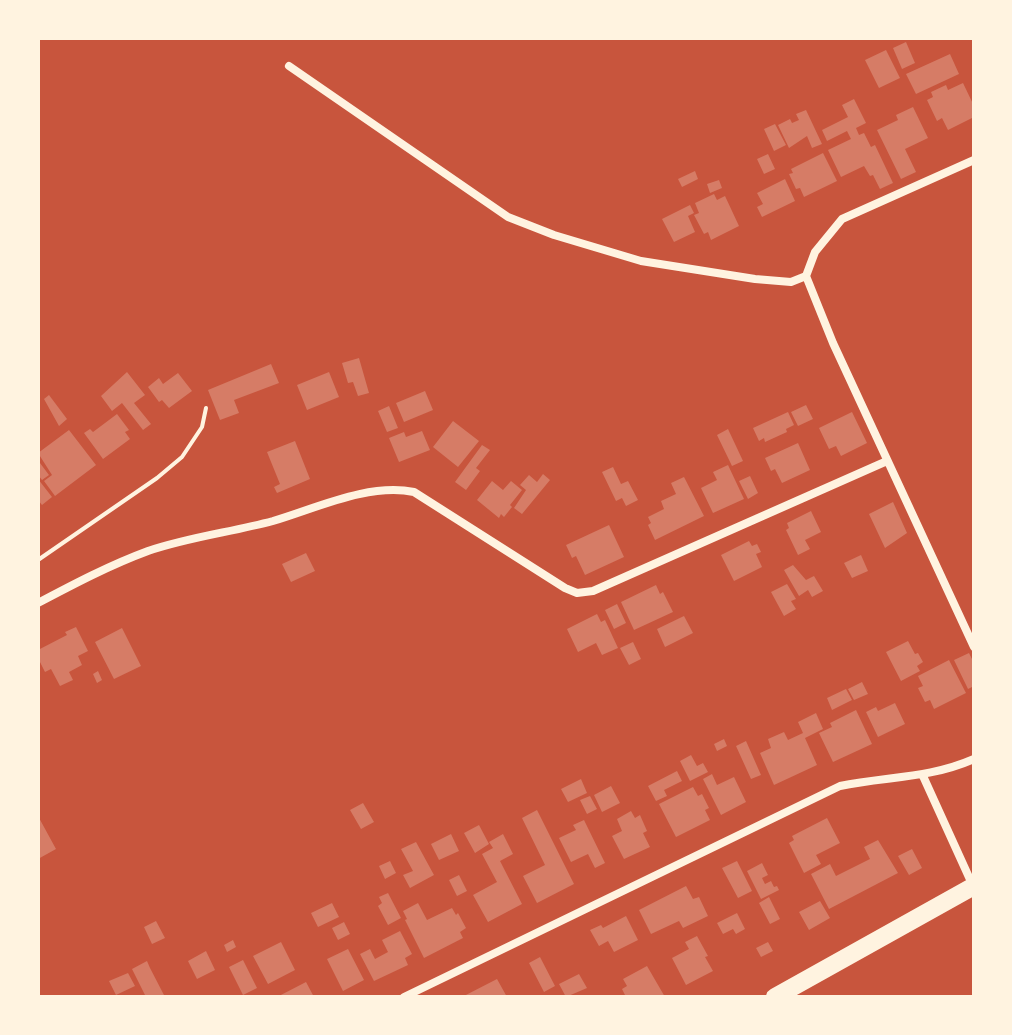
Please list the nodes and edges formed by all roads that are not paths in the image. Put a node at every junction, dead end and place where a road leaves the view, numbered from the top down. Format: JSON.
{"nodes":[{"id":1,"x":289,"y":66,"type":"dead end"},
{"id":2,"x":974,"y":160,"type":"edge"},
{"id":3,"x":806,"y":276,"type":"junction"},
{"id":4,"x":887,"y":461,"type":"junction"},
{"id":5,"x":38,"y":603,"type":"edge"},
{"id":6,"x":974,"y":647,"type":"edge"},
{"id":7,"x":974,"y":759,"type":"edge"},
{"id":8,"x":923,"y":776,"type":"junction"},
{"id":9,"x":974,"y":886,"type":"edge"},
{"id":10,"x":404,"y":997,"type":"edge"},
{"id":11,"x":775,"y":997,"type":"edge"}],
"edges":[{"from":1,"to":3,"type":"street"},
{"from":2,"to":3,"type":"street"},
{"from":3,"to":4,"type":"street"},
{"from":4,"to":5,"type":"street"},
{"from":4,"to":6,"type":"street"},
{"from":7,"to":8,"type":"street"},
{"from":8,"to":9,"type":"street"},
{"from":8,"to":10,"type":"street"},
{"from":9,"to":11,"type":"main road"}]}
